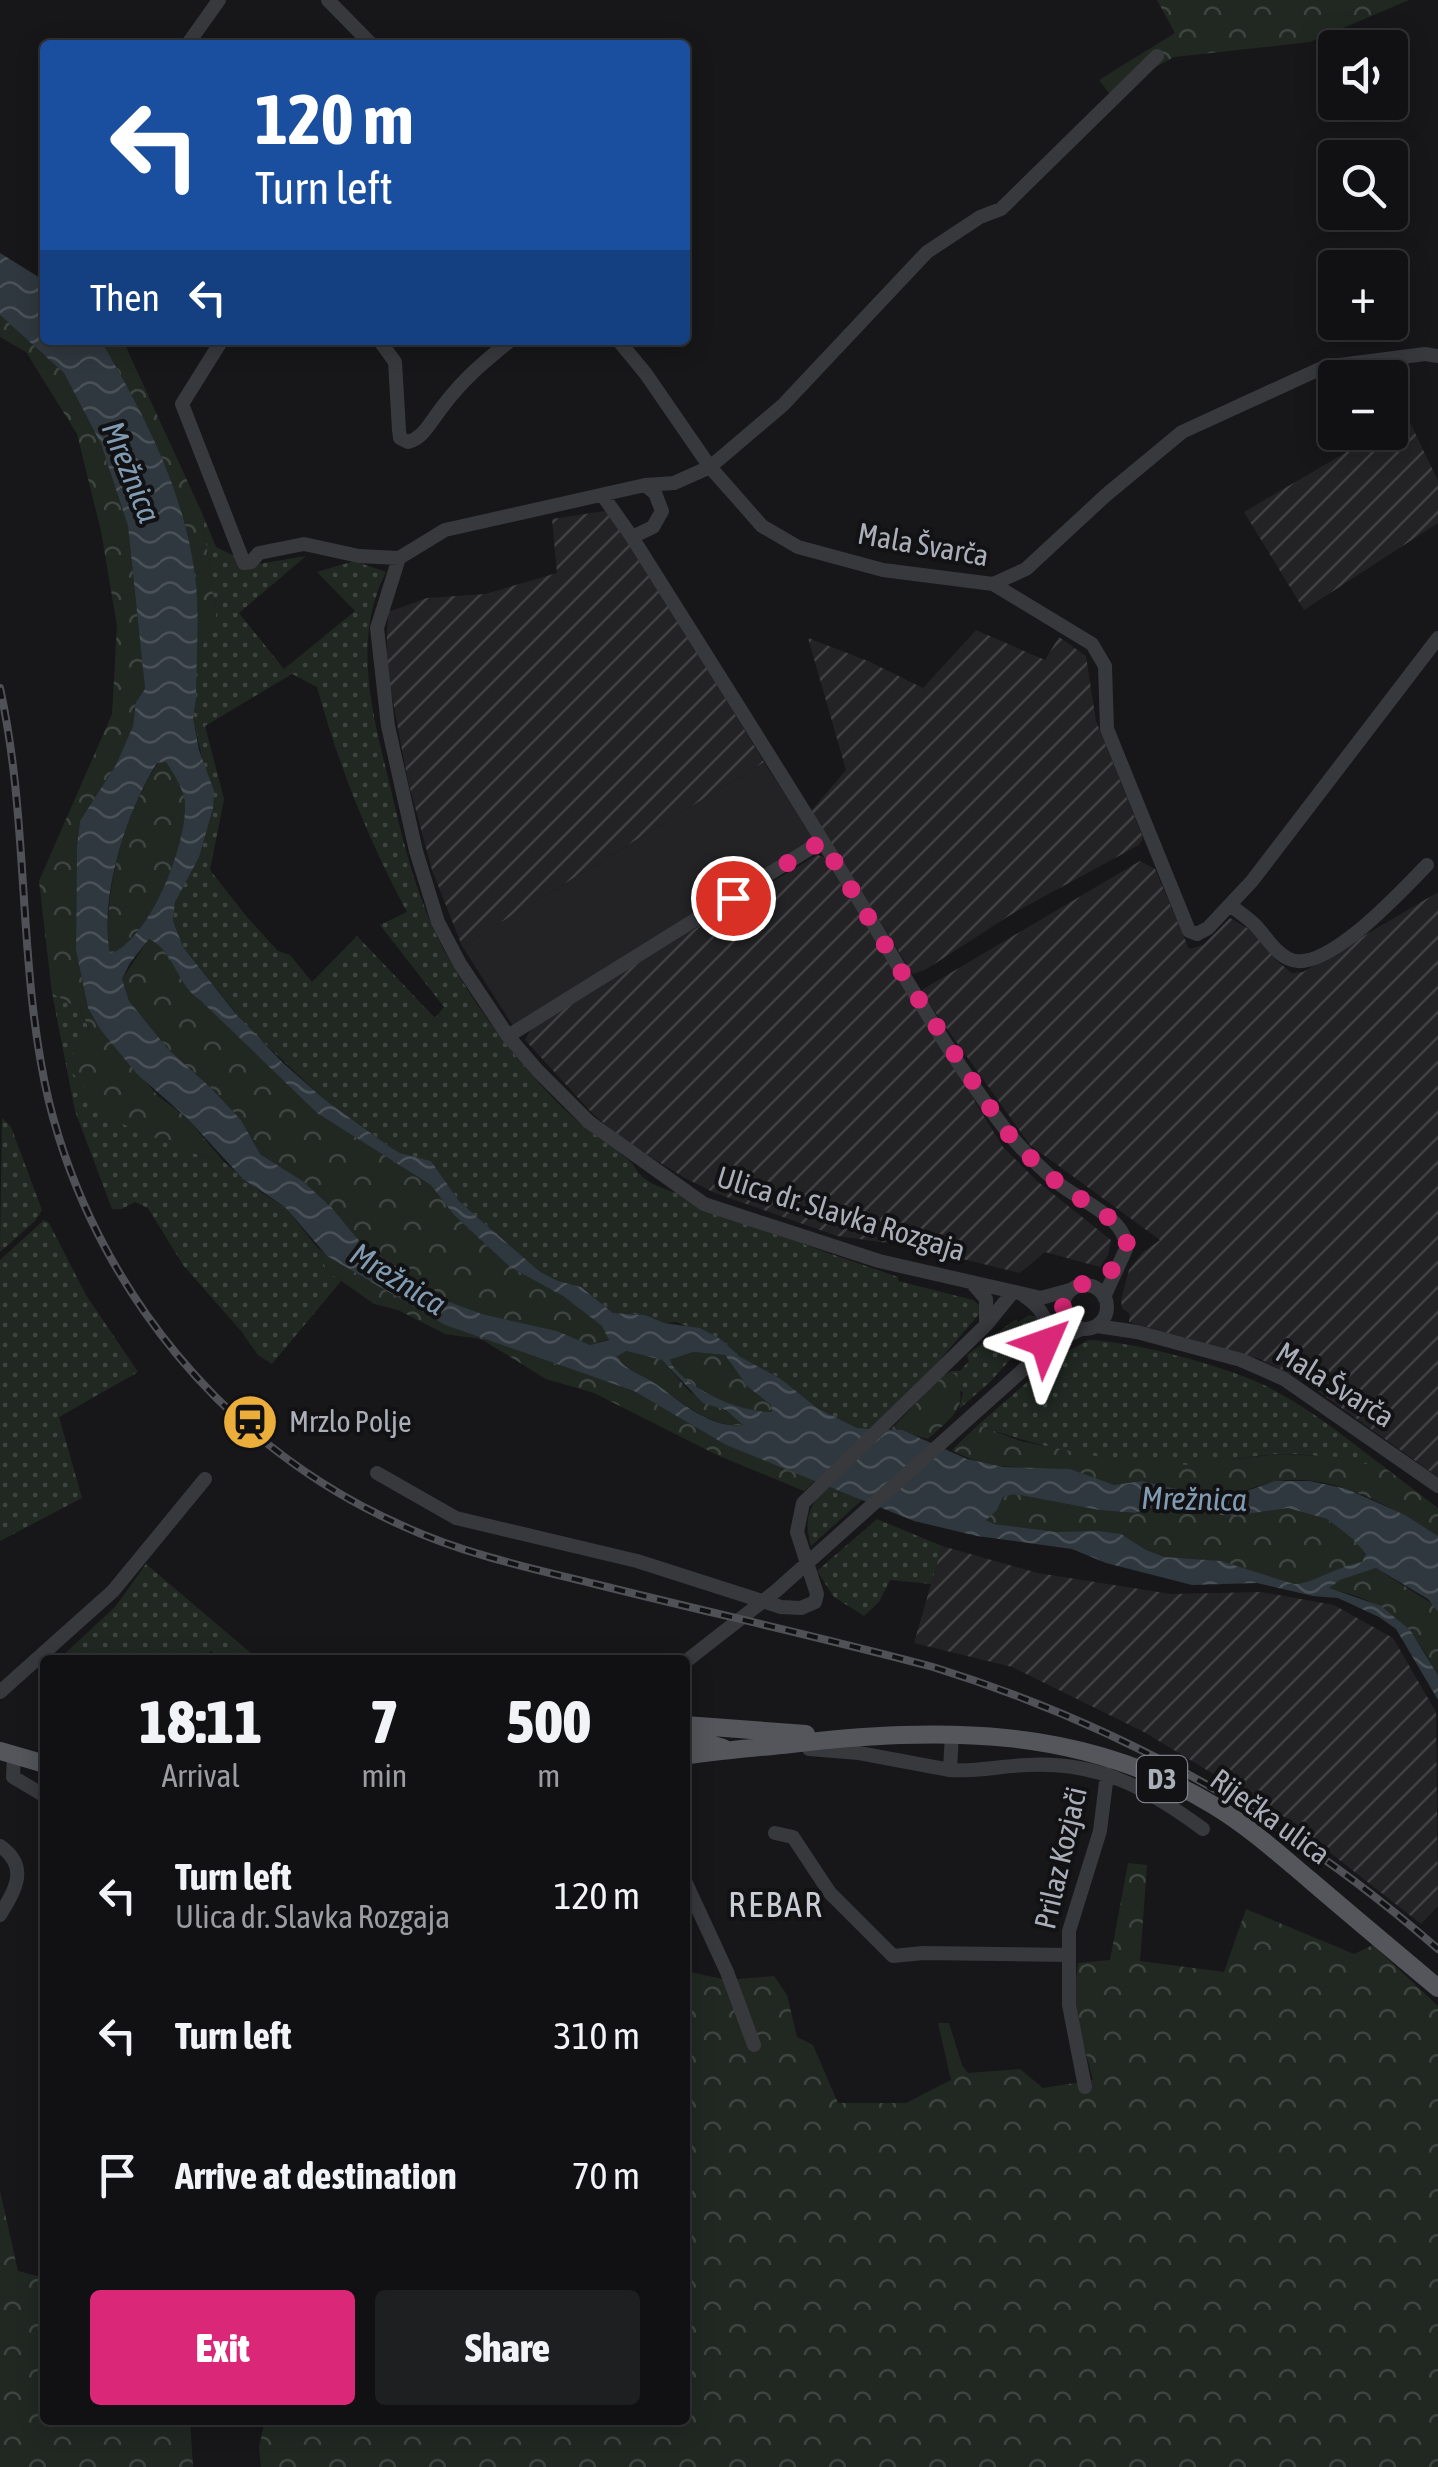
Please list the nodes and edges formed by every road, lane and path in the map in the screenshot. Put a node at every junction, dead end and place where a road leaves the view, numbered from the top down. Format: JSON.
{"nodes":[{"id":1,"x":219,"y":0,"type":"edge"},
{"id":2,"x":328,"y":0,"type":"edge"},
{"id":3,"x":191,"y":40,"type":"edge"},
{"id":4,"x":367,"y":40,"type":"edge"},
{"id":5,"x":1156,"y":56,"type":"dead end"},
{"id":6,"x":219,"y":345,"type":"edge"},
{"id":7,"x":383,"y":345,"type":"edge"},
{"id":8,"x":505,"y":345,"type":"edge"},
{"id":9,"x":622,"y":345,"type":"edge"},
{"id":10,"x":1438,"y":356,"type":"edge"},
{"id":11,"x":710,"y":467,"type":"junction"},
{"id":12,"x":645,"y":485,"type":"junction"},
{"id":13,"x":604,"y":496,"type":"junction"},
{"id":14,"x":632,"y":537,"type":"junction"},
{"id":15,"x":398,"y":558,"type":"junction"},
{"id":16,"x":993,"y":584,"type":"junction"},
{"id":17,"x":1438,"y":638,"type":"edge"},
{"id":18,"x":822,"y":841,"type":"junction"},
{"id":19,"x":1427,"y":865,"type":"dead end"},
{"id":20,"x":1230,"y":905,"type":"junction"},
{"id":21,"x":508,"y":1036,"type":"junction"},
{"id":22,"x":1116,"y":1268,"type":"junction"},
{"id":23,"x":972,"y":1283,"type":"junction"},
{"id":24,"x":1077,"y":1288,"type":"junction"},
{"id":25,"x":1016,"y":1293,"type":"junction"},
{"id":26,"x":1041,"y":1298,"type":"junction"},
{"id":27,"x":1105,"y":1300,"type":"junction"},
{"id":28,"x":1064,"y":1317,"type":"junction"},
{"id":29,"x":986,"y":1325,"type":"junction"},
{"id":30,"x":1097,"y":1326,"type":"junction"},
{"id":31,"x":1081,"y":1330,"type":"junction"},
{"id":32,"x":1137,"y":1332,"type":"junction"},
{"id":33,"x":1053,"y":1343,"type":"junction"},
{"id":34,"x":1040,"y":1355,"type":"junction"},
{"id":35,"x":377,"y":1472,"type":"dead end"},
{"id":36,"x":205,"y":1480,"type":"dead end"},
{"id":37,"x":1438,"y":1486,"type":"edge"},
{"id":38,"x":41,"y":1655,"type":"edge"},
{"id":39,"x":40,"y":1656,"type":"edge"},
{"id":40,"x":690,"y":1658,"type":"edge"},
{"id":41,"x":0,"y":1692,"type":"edge"},
{"id":42,"x":690,"y":1726,"type":"edge"},
{"id":43,"x":952,"y":1733,"type":"junction"},
{"id":44,"x":852,"y":1737,"type":"junction"},
{"id":45,"x":690,"y":1739,"type":"edge"},
{"id":46,"x":764,"y":1747,"type":"junction"},
{"id":47,"x":728,"y":1750,"type":"junction"},
{"id":48,"x":7,"y":1753,"type":"edge"},
{"id":49,"x":690,"y":1755,"type":"edge"},
{"id":50,"x":40,"y":1763,"type":"edge"},
{"id":51,"x":950,"y":1770,"type":"junction"},
{"id":52,"x":1107,"y":1774,"type":"junction"},
{"id":53,"x":40,"y":1793,"type":"edge"},
{"id":54,"x":1203,"y":1829,"type":"dead end"},
{"id":55,"x":775,"y":1833,"type":"dead end"},
{"id":56,"x":0,"y":1846,"type":"edge"},
{"id":57,"x":690,"y":1892,"type":"edge"},
{"id":58,"x":0,"y":1915,"type":"edge"},
{"id":59,"x":1068,"y":1955,"type":"junction"},
{"id":60,"x":1438,"y":1988,"type":"edge"},
{"id":61,"x":754,"y":2045,"type":"dead end"},
{"id":62,"x":1085,"y":2086,"type":"dead end"}],
"edges":[{"from":1,"to":3,"type":"street"},
{"from":2,"to":4,"type":"street"},
{"from":5,"to":11,"type":"street"},
{"from":6,"to":15,"type":"street"},
{"from":7,"to":8,"type":"street"},
{"from":9,"to":11,"type":"street","name":"Mala Švarča"},
{"from":10,"to":16,"type":"street"},
{"from":11,"to":12,"type":"street"},
{"from":11,"to":16,"type":"street","name":"Mala Švarča"},
{"from":12,"to":13,"type":"street"},
{"from":12,"to":14,"type":"street"},
{"from":13,"to":14,"type":"street"},
{"from":13,"to":15,"type":"street"},
{"from":14,"to":18,"type":"street"},
{"from":15,"to":21,"type":"street","name":"Ulica dr. Slavka Rozgaja"},
{"from":16,"to":20,"type":"street","name":"Mala Švarča"},
{"from":17,"to":20,"type":"street"},
{"from":18,"to":21,"type":"street"},
{"from":18,"to":22,"type":"street"},
{"from":19,"to":20,"type":"street"},
{"from":21,"to":23,"type":"street","name":"Ulica dr. Slavka Rozgaja"},
{"from":22,"to":24,"type":"street","name":"Ulica dr. Slavka Rozgaja"},
{"from":22,"to":27,"type":"street"},
{"from":23,"to":25,"type":"street","name":"Ulica dr. Slavka Rozgaja"},
{"from":23,"to":29,"type":"street"},
{"from":24,"to":26,"type":"street","name":"Ulica dr. Slavka Rozgaja"},
{"from":24,"to":27,"type":"street"},
{"from":24,"to":28,"type":"street"},
{"from":25,"to":26,"type":"street","name":"Ulica dr. Slavka Rozgaja"},
{"from":25,"to":29,"type":"street"},
{"from":25,"to":34,"type":"street"},
{"from":26,"to":28,"type":"street","name":"Ulica dr. Slavka Rozgaja"},
{"from":27,"to":30,"type":"street"},
{"from":27,"to":32,"type":"street"},
{"from":28,"to":31,"type":"street"},
{"from":28,"to":33,"type":"street"},
{"from":29,"to":35,"type":"street"},
{"from":30,"to":31,"type":"street"},
{"from":30,"to":32,"type":"street","name":"Mala Švarča"},
{"from":31,"to":33,"type":"street"},
{"from":32,"to":37,"type":"street","name":"Mala Švarča"},
{"from":33,"to":34,"type":"street"},
{"from":34,"to":40,"type":"street"},
{"from":36,"to":38,"type":"street"},
{"from":39,"to":41,"type":"street"},
{"from":42,"to":44,"type":"main road","name":"Riječka ulica","number":"D3"},
{"from":43,"to":44,"type":"main road","name":"Riječka ulica","number":"D3"},
{"from":43,"to":51,"type":"street"},
{"from":43,"to":60,"type":"main road","name":"Riječka ulica","number":"D3"},
{"from":44,"to":46,"type":"main road","name":"Riječka ulica","number":"D3"},
{"from":45,"to":47,"type":"main road"},
{"from":46,"to":47,"type":"main road","name":"Riječka ulica","number":"D3"},
{"from":46,"to":51,"type":"street","name":"Riječka ulica"},
{"from":47,"to":49,"type":"main road","name":"Riječka ulica","number":"D3"},
{"from":48,"to":50,"type":"main road"},
{"from":48,"to":53,"type":"street"},
{"from":51,"to":52,"type":"street","name":"Riječka ulica"},
{"from":52,"to":54,"type":"street","name":"Riječka ulica"},
{"from":52,"to":59,"type":"street","name":"Prilaz Kozjači"},
{"from":55,"to":59,"type":"street","name":"Prilaz Kozjači"},
{"from":56,"to":58,"type":"street"},
{"from":57,"to":61,"type":"street"},
{"from":59,"to":62,"type":"street","name":"Prilaz Kozjači"}]}
